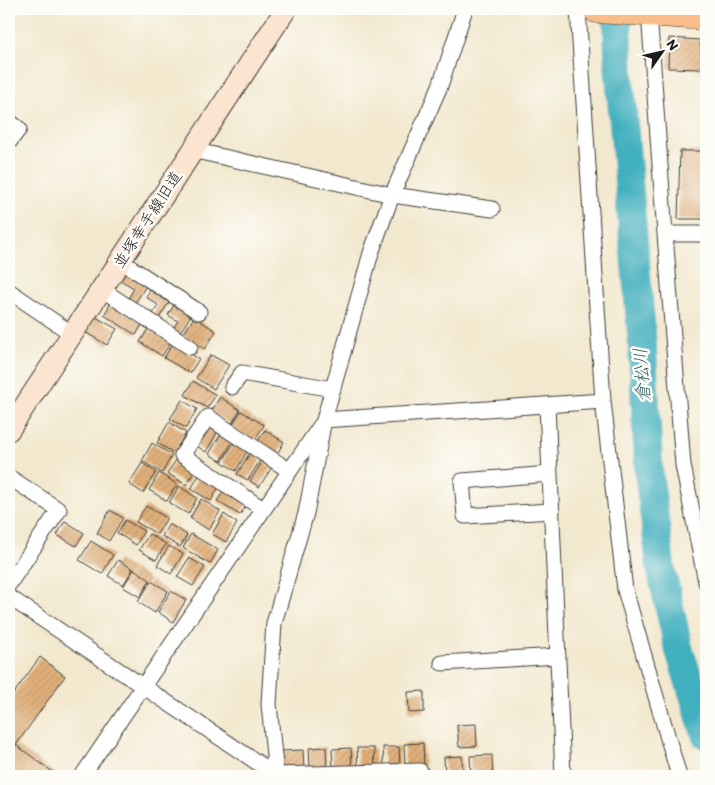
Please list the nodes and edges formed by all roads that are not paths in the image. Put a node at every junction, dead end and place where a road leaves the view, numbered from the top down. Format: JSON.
{"nodes":[{"id":1,"x":286,"y":9,"type":"edge"},
{"id":2,"x":465,"y":9,"type":"edge"},
{"id":3,"x":578,"y":9,"type":"edge"},
{"id":4,"x":599,"y":9,"type":"edge"},
{"id":5,"x":643,"y":12,"type":"junction"},
{"id":6,"x":706,"y":16,"type":"edge"},
{"id":7,"x":9,"y":122,"type":"edge"},
{"id":8,"x":9,"y":142,"type":"edge"},
{"id":9,"x":192,"y":150,"type":"junction"},
{"id":10,"x":392,"y":195,"type":"junction"},
{"id":11,"x":492,"y":210,"type":"dead end"},
{"id":12,"x":665,"y":234,"type":"junction"},
{"id":13,"x":706,"y":234,"type":"edge"},
{"id":14,"x":119,"y":260,"type":"junction"},
{"id":15,"x":101,"y":289,"type":"junction"},
{"id":16,"x":9,"y":291,"type":"edge"},
{"id":17,"x":199,"y":312,"type":"dead end"},
{"id":18,"x":71,"y":333,"type":"junction"},
{"id":19,"x":190,"y":347,"type":"dead end"},
{"id":20,"x":232,"y":388,"type":"dead end"},
{"id":21,"x":333,"y":389,"type":"junction"},
{"id":22,"x":603,"y":401,"type":"junction"},
{"id":23,"x":547,"y":405,"type":"junction"},
{"id":24,"x":324,"y":420,"type":"junction"},
{"id":25,"x":9,"y":430,"type":"edge"},
{"id":26,"x":290,"y":471,"type":"junction"},
{"id":27,"x":550,"y":474,"type":"junction"},
{"id":28,"x":9,"y":477,"type":"edge"},
{"id":29,"x":264,"y":509,"type":"junction"},
{"id":30,"x":552,"y":511,"type":"junction"},
{"id":31,"x":706,"y":582,"type":"edge"},
{"id":32,"x":9,"y":584,"type":"edge"},
{"id":33,"x":9,"y":597,"type":"edge"},
{"id":34,"x":558,"y":656,"type":"junction"},
{"id":35,"x":442,"y":663,"type":"dead end"},
{"id":36,"x":144,"y":686,"type":"junction"},
{"id":37,"x":420,"y":771,"type":"dead end"},
{"id":38,"x":82,"y":776,"type":"edge"},
{"id":39,"x":276,"y":776,"type":"edge"},
{"id":40,"x":563,"y":776,"type":"edge"},
{"id":41,"x":679,"y":776,"type":"edge"}],
"edges":[{"from":1,"to":9,"type":"street","name":"並塚幸手線旧道"},
{"from":2,"to":10,"type":"street"},
{"from":3,"to":22,"type":"street"},
{"from":4,"to":5,"type":"highway"},
{"from":5,"to":6,"type":"highway"},
{"from":5,"to":12,"type":"street"},
{"from":7,"to":8,"type":"street"},
{"from":9,"to":10,"type":"street"},
{"from":9,"to":14,"type":"street","name":"並塚幸手線旧道"},
{"from":10,"to":11,"type":"street"},
{"from":10,"to":21,"type":"street"},
{"from":12,"to":13,"type":"street"},
{"from":12,"to":31,"type":"street"},
{"from":14,"to":15,"type":"street","name":"並塚幸手線旧道"},
{"from":14,"to":17,"type":"street"},
{"from":15,"to":18,"type":"street","name":"並塚幸手線旧道"},
{"from":15,"to":19,"type":"street"},
{"from":16,"to":18,"type":"street"},
{"from":18,"to":25,"type":"street","name":"並塚幸手線旧道"},
{"from":20,"to":21,"type":"street"},
{"from":21,"to":24,"type":"street"},
{"from":22,"to":23,"type":"street"},
{"from":22,"to":41,"type":"street"},
{"from":23,"to":24,"type":"street"},
{"from":23,"to":27,"type":"street"},
{"from":24,"to":26,"type":"street"},
{"from":24,"to":39,"type":"street"},
{"from":26,"to":29,"type":"street"},
{"from":26,"to":29,"type":"street"},
{"from":27,"to":30,"type":"street"},
{"from":27,"to":30,"type":"street"},
{"from":28,"to":32,"type":"street"},
{"from":29,"to":36,"type":"street"},
{"from":30,"to":34,"type":"street"},
{"from":33,"to":36,"type":"street"},
{"from":34,"to":35,"type":"street"},
{"from":34,"to":40,"type":"street"},
{"from":36,"to":38,"type":"street"},
{"from":36,"to":39,"type":"street"},
{"from":37,"to":39,"type":"street"}]}
